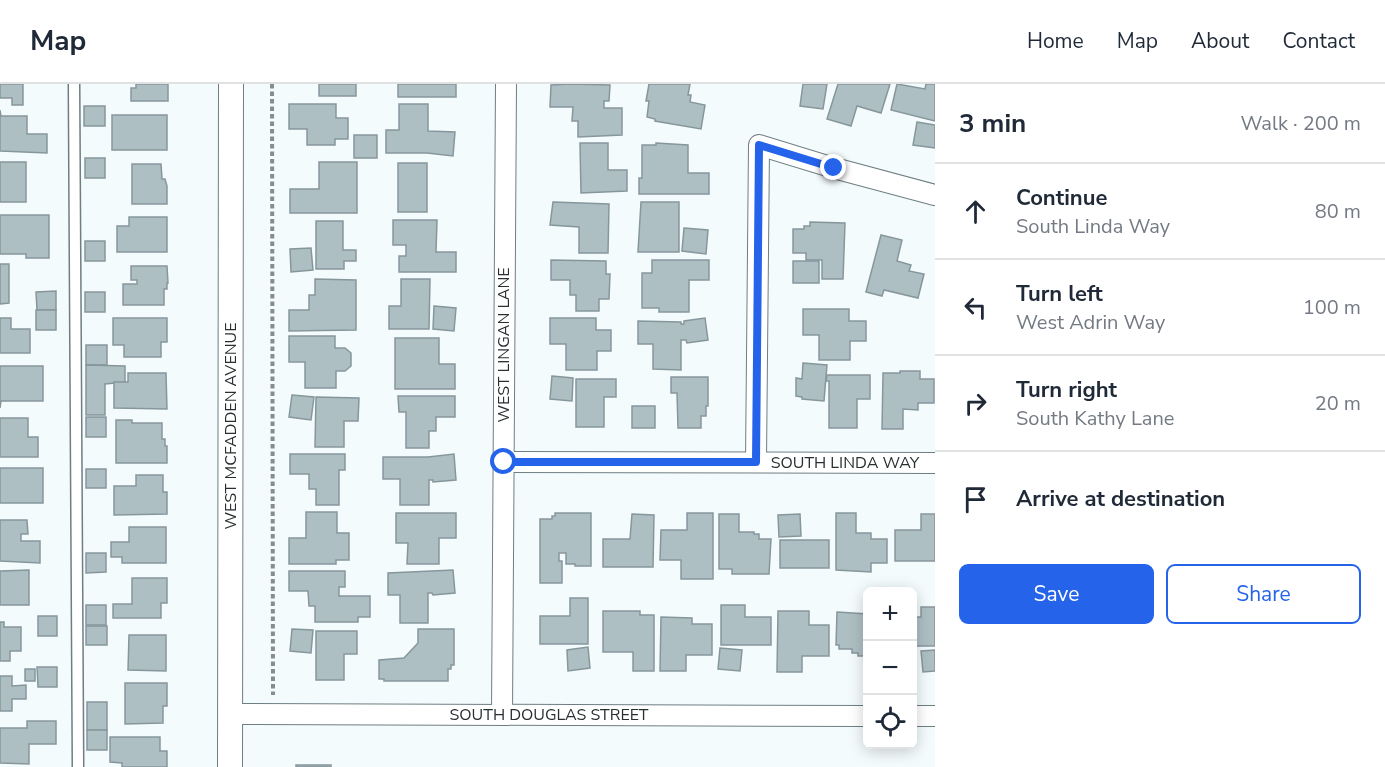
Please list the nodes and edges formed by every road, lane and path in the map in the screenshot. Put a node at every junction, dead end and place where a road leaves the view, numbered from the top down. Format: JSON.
{"nodes":[{"id":1,"x":74,"y":84,"type":"edge"},
{"id":2,"x":231,"y":84,"type":"edge"},
{"id":3,"x":272,"y":84,"type":"edge"},
{"id":4,"x":506,"y":84,"type":"edge"},
{"id":5,"x":935,"y":195,"type":"edge"},
{"id":6,"x":504,"y":462,"type":"junction"},
{"id":7,"x":756,"y":462,"type":"junction"},
{"id":8,"x":935,"y":463,"type":"edge"},
{"id":9,"x":230,"y":714,"type":"junction"},
{"id":10,"x":273,"y":714,"type":"junction"},
{"id":11,"x":502,"y":715,"type":"junction"},
{"id":12,"x":863,"y":716,"type":"edge"},
{"id":13,"x":917,"y":716,"type":"edge"},
{"id":14,"x":935,"y":716,"type":"edge"},
{"id":15,"x":78,"y":767,"type":"edge"},
{"id":16,"x":230,"y":767,"type":"edge"}],
"edges":[{"from":1,"to":15,"type":"lane"},
{"from":2,"to":9,"type":"street","name":"WEST MCFADDEN AVENUE"},
{"from":3,"to":10,"type":"path"},
{"from":4,"to":6,"type":"street","name":"WEST LINGAN LANE"},
{"from":5,"to":7,"type":"street"},
{"from":6,"to":7,"type":"street","name":"SOUTH LINDA WAY"},
{"from":6,"to":11,"type":"street","name":"WEST LINGAN LANE"},
{"from":7,"to":8,"type":"street","name":"SOUTH LINDA WAY"},
{"from":9,"to":10,"type":"street","name":"SOUTH DOUGLAS STREET"},
{"from":9,"to":16,"type":"street","name":"WEST MCFADDEN AVENUE"},
{"from":10,"to":11,"type":"street","name":"SOUTH DOUGLAS STREET"},
{"from":11,"to":12,"type":"street","name":"SOUTH DOUGLAS STREET"},
{"from":13,"to":14,"type":"street"}]}
